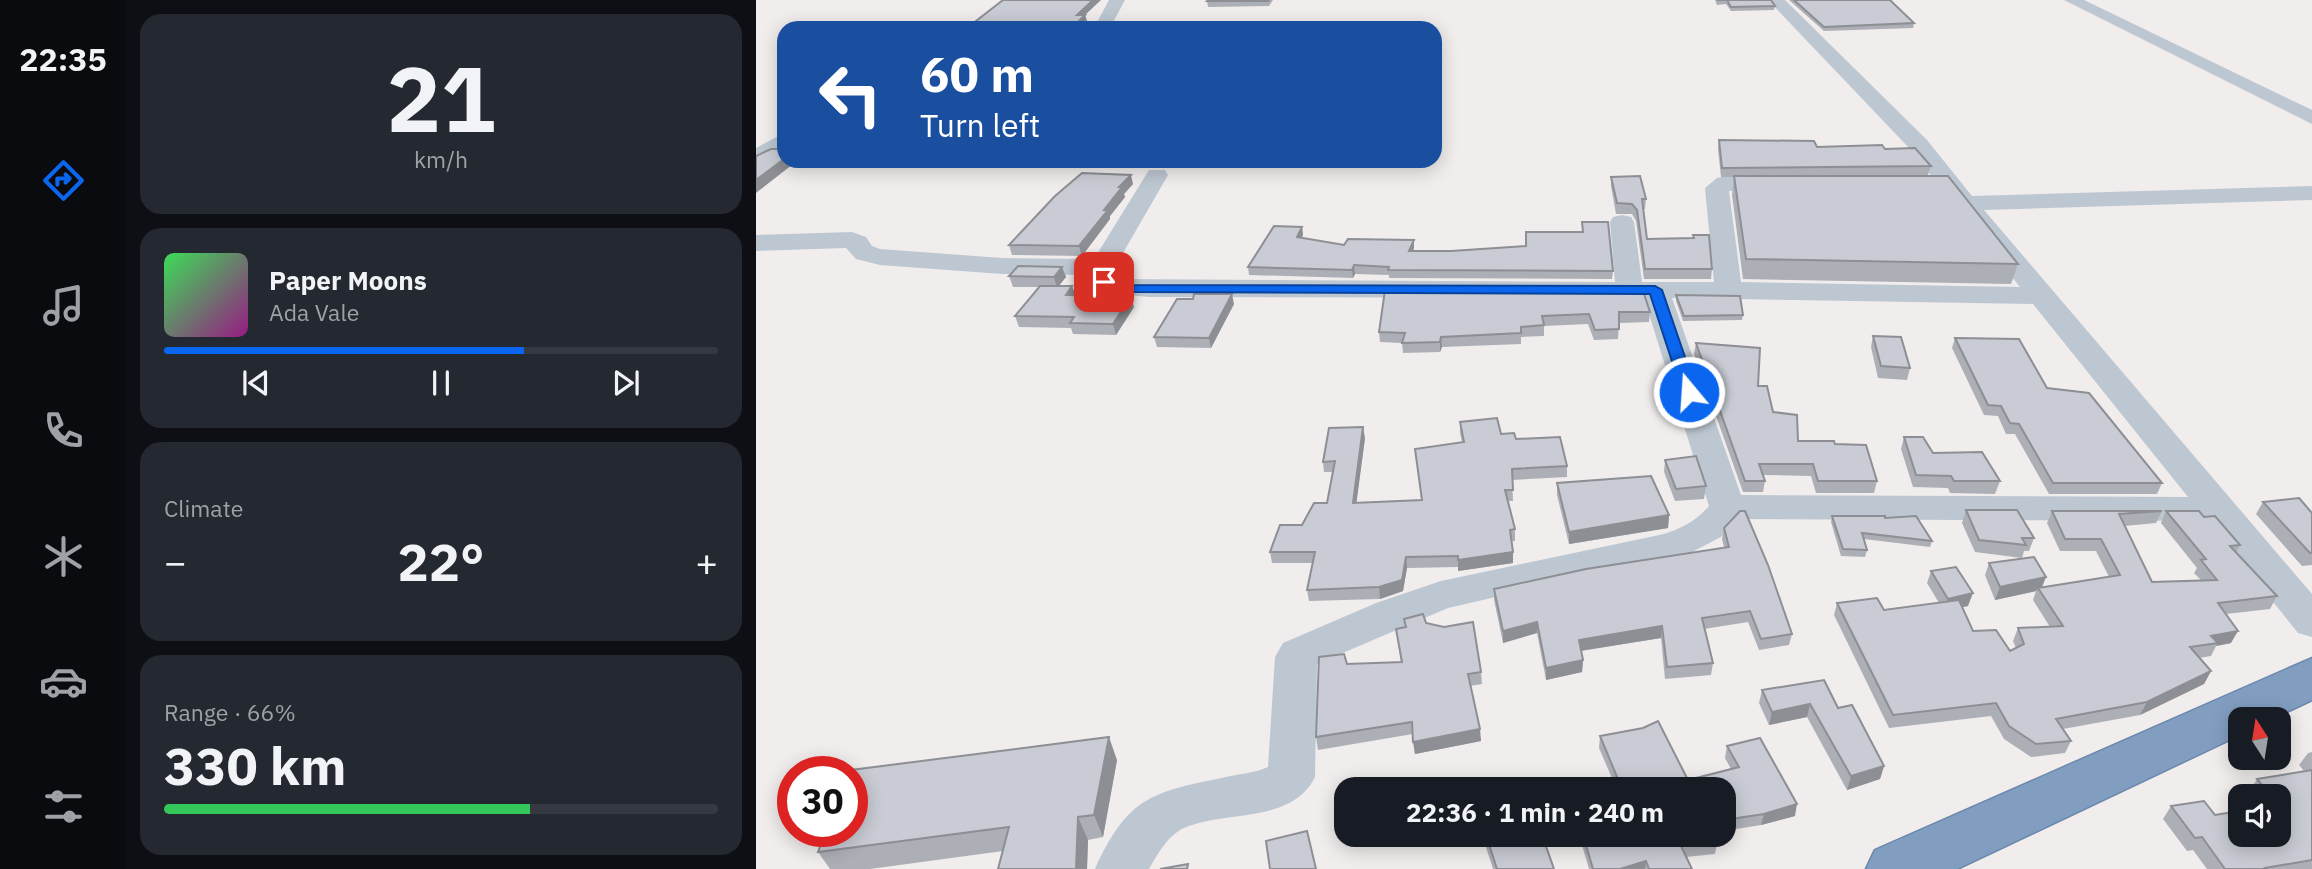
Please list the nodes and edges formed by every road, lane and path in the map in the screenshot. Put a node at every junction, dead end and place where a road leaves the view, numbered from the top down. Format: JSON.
{"nodes":[{"id":1,"x":1117,"y":0,"type":"edge"},
{"id":2,"x":1776,"y":0,"type":"edge"},
{"id":3,"x":2072,"y":0,"type":"edge"},
{"id":4,"x":1105,"y":21,"type":"edge"},
{"id":5,"x":2312,"y":118,"type":"edge"},
{"id":6,"x":777,"y":144,"type":"edge"},
{"id":7,"x":756,"y":158,"type":"edge"},
{"id":8,"x":1157,"y":175,"type":"dead end"},
{"id":9,"x":1805,"y":186,"type":"edge"},
{"id":10,"x":1923,"y":186,"type":"edge"},
{"id":11,"x":2312,"y":193,"type":"edge"},
{"id":12,"x":1959,"y":194,"type":"junction"},
{"id":13,"x":1622,"y":222,"type":"dead end"},
{"id":14,"x":756,"y":243,"type":"edge"},
{"id":15,"x":1103,"y":267,"type":"junction"},
{"id":16,"x":1642,"y":290,"type":"junction"},
{"id":17,"x":1728,"y":290,"type":"junction"},
{"id":18,"x":2041,"y":296,"type":"junction"},
{"id":19,"x":1727,"y":506,"type":"junction"},
{"id":20,"x":2215,"y":509,"type":"junction"},
{"id":21,"x":2312,"y":622,"type":"edge"},
{"id":22,"x":2312,"y":678,"type":"edge"},
{"id":23,"x":1121,"y":869,"type":"edge"},
{"id":24,"x":1896,"y":869,"type":"edge"}],
"edges":[{"from":1,"to":4,"type":"street"},
{"from":2,"to":12,"type":"street"},
{"from":3,"to":5,"type":"street"},
{"from":6,"to":7,"type":"street"},
{"from":8,"to":15,"type":"street"},
{"from":9,"to":17,"type":"street"},
{"from":10,"to":12,"type":"street"},
{"from":11,"to":12,"type":"street"},
{"from":12,"to":18,"type":"street"},
{"from":13,"to":16,"type":"street"},
{"from":14,"to":15,"type":"street"},
{"from":15,"to":16,"type":"street"},
{"from":16,"to":17,"type":"street"},
{"from":16,"to":19,"type":"street"},
{"from":17,"to":18,"type":"street"},
{"from":18,"to":20,"type":"street"},
{"from":19,"to":20,"type":"street"},
{"from":19,"to":23,"type":"street"},
{"from":20,"to":21,"type":"street"},
{"from":22,"to":24,"type":"highway"}]}
